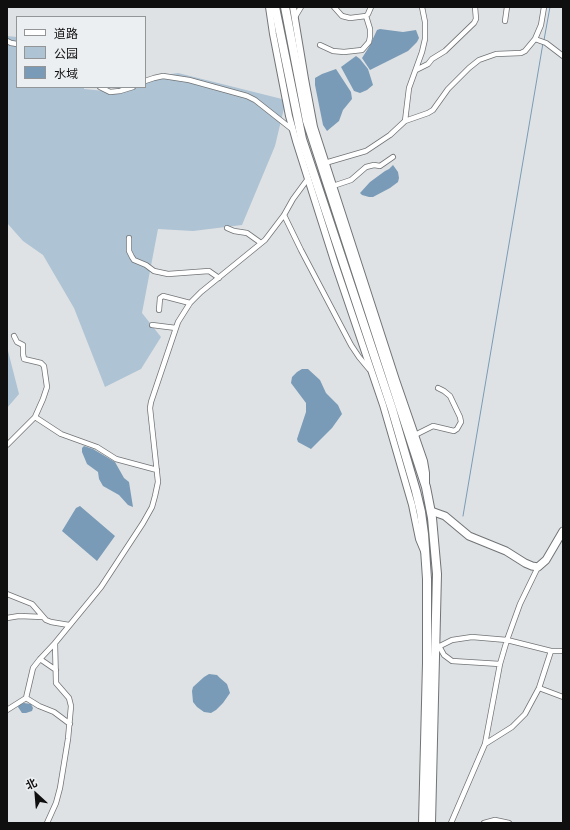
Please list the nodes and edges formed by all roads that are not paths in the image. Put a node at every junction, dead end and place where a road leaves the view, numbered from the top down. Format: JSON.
{"nodes":[{"id":1,"x":269,"y":7,"type":"edge"},
{"id":2,"x":275,"y":7,"type":"edge"},
{"id":3,"x":285,"y":7,"type":"edge"},
{"id":4,"x":293,"y":7,"type":"edge"},
{"id":5,"x":301,"y":7,"type":"edge"},
{"id":6,"x":334,"y":7,"type":"edge"},
{"id":7,"x":371,"y":7,"type":"edge"},
{"id":8,"x":475,"y":7,"type":"edge"},
{"id":9,"x":507,"y":7,"type":"edge"},
{"id":10,"x":544,"y":7,"type":"edge"},
{"id":11,"x":424,"y":8,"type":"edge"},
{"id":12,"x":366,"y":16,"type":"junction"},
{"id":13,"x":295,"y":17,"type":"junction"},
{"id":14,"x":505,"y":21,"type":"dead end"},
{"id":15,"x":7,"y":40,"type":"edge"},
{"id":16,"x":537,"y":40,"type":"junction"},
{"id":17,"x":16,"y":44,"type":"edge"},
{"id":18,"x":320,"y":45,"type":"dead end"},
{"id":19,"x":563,"y":56,"type":"edge"},
{"id":20,"x":416,"y":70,"type":"junction"},
{"id":21,"x":146,"y":82,"type":"edge"},
{"id":22,"x":102,"y":88,"type":"edge"},
{"id":23,"x":130,"y":88,"type":"edge"},
{"id":24,"x":405,"y":121,"type":"junction"},
{"id":25,"x":293,"y":130,"type":"junction"},
{"id":26,"x":393,"y":157,"type":"dead end"},
{"id":27,"x":325,"y":163,"type":"junction"},
{"id":28,"x":308,"y":180,"type":"junction"},
{"id":29,"x":333,"y":186,"type":"junction"},
{"id":30,"x":284,"y":215,"type":"junction"},
{"id":31,"x":227,"y":228,"type":"dead end"},
{"id":32,"x":129,"y":238,"type":"dead end"},
{"id":33,"x":261,"y":243,"type":"junction"},
{"id":34,"x":219,"y":278,"type":"junction"},
{"id":35,"x":190,"y":304,"type":"junction"},
{"id":36,"x":158,"y":310,"type":"dead end"},
{"id":37,"x":152,"y":325,"type":"dead end"},
{"id":38,"x":176,"y":328,"type":"junction"},
{"id":39,"x":14,"y":336,"type":"dead end"},
{"id":40,"x":372,"y":371,"type":"junction"},
{"id":41,"x":438,"y":388,"type":"dead end"},
{"id":42,"x":35,"y":417,"type":"junction"},
{"id":43,"x":416,"y":435,"type":"junction"},
{"id":44,"x":7,"y":445,"type":"edge"},
{"id":45,"x":157,"y":470,"type":"junction"},
{"id":46,"x":426,"y":487,"type":"junction"},
{"id":47,"x":431,"y":511,"type":"junction"},
{"id":48,"x":563,"y":531,"type":"edge"},
{"id":49,"x":426,"y":556,"type":"junction"},
{"id":50,"x":538,"y":566,"type":"junction"},
{"id":51,"x":7,"y":594,"type":"edge"},
{"id":52,"x":43,"y":617,"type":"junction"},
{"id":53,"x":7,"y":618,"type":"edge"},
{"id":54,"x":69,"y":625,"type":"junction"},
{"id":55,"x":506,"y":640,"type":"junction"},
{"id":56,"x":55,"y":643,"type":"junction"},
{"id":57,"x":437,"y":647,"type":"junction"},
{"id":58,"x":551,"y":651,"type":"junction"},
{"id":59,"x":563,"y":651,"type":"edge"},
{"id":60,"x":40,"y":659,"type":"junction"},
{"id":61,"x":500,"y":664,"type":"junction"},
{"id":62,"x":56,"y":670,"type":"junction"},
{"id":63,"x":539,"y":688,"type":"junction"},
{"id":64,"x":563,"y":697,"type":"edge"},
{"id":65,"x":26,"y":698,"type":"junction"},
{"id":66,"x":7,"y":710,"type":"edge"},
{"id":67,"x":70,"y":724,"type":"junction"},
{"id":68,"x":485,"y":744,"type":"junction"},
{"id":69,"x":47,"y":823,"type":"edge"},
{"id":70,"x":423,"y":823,"type":"edge"},
{"id":71,"x":432,"y":823,"type":"edge"},
{"id":72,"x":451,"y":823,"type":"edge"},
{"id":73,"x":484,"y":823,"type":"edge"},
{"id":74,"x":509,"y":823,"type":"edge"}],
"edges":[{"from":1,"to":25,"type":"street"},
{"from":2,"to":49,"type":"highway"},
{"from":3,"to":46,"type":"highway"},
{"from":4,"to":13,"type":"street"},
{"from":5,"to":13,"type":"street"},
{"from":6,"to":12,"type":"street"},
{"from":7,"to":12,"type":"street"},
{"from":8,"to":20,"type":"street"},
{"from":9,"to":14,"type":"street"},
{"from":10,"to":16,"type":"street"},
{"from":11,"to":20,"type":"street"},
{"from":12,"to":18,"type":"street"},
{"from":13,"to":27,"type":"street"},
{"from":15,"to":17,"type":"street"},
{"from":16,"to":19,"type":"street"},
{"from":16,"to":24,"type":"street"},
{"from":20,"to":24,"type":"street"},
{"from":21,"to":25,"type":"street"},
{"from":22,"to":23,"type":"street"},
{"from":24,"to":27,"type":"street"},
{"from":25,"to":28,"type":"street"},
{"from":26,"to":29,"type":"street"},
{"from":27,"to":29,"type":"street"},
{"from":28,"to":30,"type":"street"},
{"from":28,"to":40,"type":"street"},
{"from":29,"to":43,"type":"street"},
{"from":30,"to":33,"type":"street"},
{"from":30,"to":40,"type":"street"},
{"from":31,"to":33,"type":"street"},
{"from":32,"to":34,"type":"street"},
{"from":33,"to":34,"type":"street"},
{"from":34,"to":35,"type":"street"},
{"from":35,"to":36,"type":"street"},
{"from":35,"to":38,"type":"street"},
{"from":37,"to":38,"type":"street"},
{"from":38,"to":45,"type":"street"},
{"from":39,"to":42,"type":"street"},
{"from":40,"to":49,"type":"street"},
{"from":41,"to":43,"type":"street"},
{"from":42,"to":44,"type":"street"},
{"from":42,"to":45,"type":"street"},
{"from":43,"to":46,"type":"street"},
{"from":45,"to":54,"type":"street"},
{"from":46,"to":47,"type":"highway"},
{"from":47,"to":50,"type":"main road"},
{"from":47,"to":57,"type":"highway"},
{"from":48,"to":50,"type":"main road"},
{"from":49,"to":70,"type":"highway"},
{"from":50,"to":55,"type":"street"},
{"from":51,"to":52,"type":"street"},
{"from":52,"to":53,"type":"street"},
{"from":52,"to":54,"type":"street"},
{"from":54,"to":56,"type":"street"},
{"from":55,"to":57,"type":"street"},
{"from":55,"to":58,"type":"street"},
{"from":55,"to":61,"type":"street"},
{"from":56,"to":60,"type":"street"},
{"from":56,"to":62,"type":"street"},
{"from":57,"to":61,"type":"street"},
{"from":57,"to":71,"type":"highway"},
{"from":58,"to":59,"type":"street"},
{"from":58,"to":63,"type":"street"},
{"from":60,"to":62,"type":"street"},
{"from":60,"to":65,"type":"street"},
{"from":61,"to":68,"type":"street"},
{"from":62,"to":67,"type":"street"},
{"from":63,"to":64,"type":"street"},
{"from":63,"to":68,"type":"street"},
{"from":65,"to":66,"type":"street"},
{"from":65,"to":67,"type":"street"},
{"from":67,"to":69,"type":"street"},
{"from":68,"to":72,"type":"street"},
{"from":73,"to":74,"type":"street"}]}
